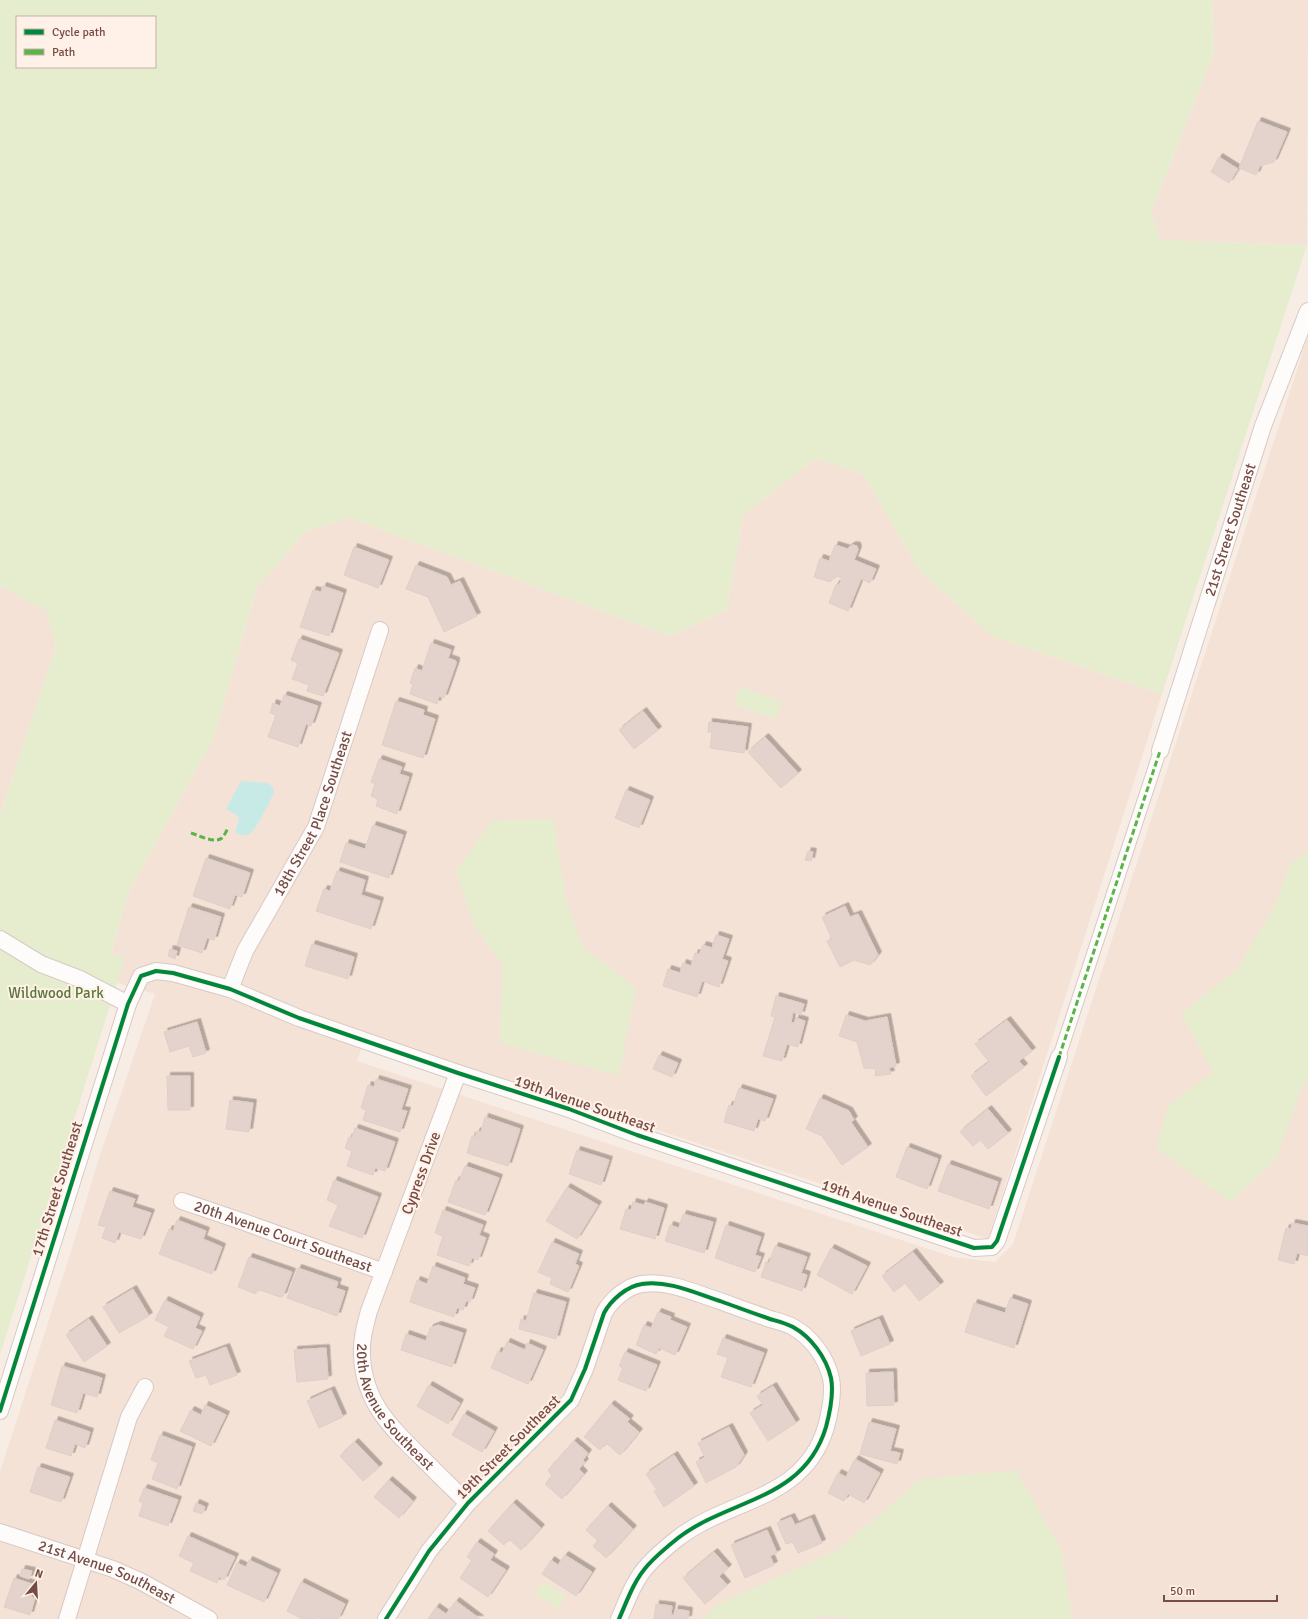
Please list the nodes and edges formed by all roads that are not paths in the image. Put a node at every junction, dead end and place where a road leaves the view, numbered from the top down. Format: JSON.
{"nodes":[{"id":1,"x":1308,"y":311,"type":"edge"},
{"id":2,"x":380,"y":630,"type":"dead end"},
{"id":3,"x":1160,"y":751,"type":"joint"},
{"id":4,"x":0,"y":939,"type":"edge"},
{"id":5,"x":141,"y":976,"type":"joint"},
{"id":6,"x":230,"y":989,"type":"junction"},
{"id":7,"x":128,"y":1004,"type":"junction"},
{"id":8,"x":1059,"y":1056,"type":"joint"},
{"id":9,"x":458,"y":1073,"type":"junction"},
{"id":10,"x":182,"y":1201,"type":"dead end"},
{"id":11,"x":384,"y":1272,"type":"junction"},
{"id":12,"x":145,"y":1387,"type":"dead end"},
{"id":13,"x":0,"y":1411,"type":"edge"},
{"id":14,"x":468,"y":1503,"type":"junction"},
{"id":15,"x":0,"y":1532,"type":"edge"},
{"id":16,"x":86,"y":1559,"type":"junction"},
{"id":17,"x":67,"y":1619,"type":"edge"},
{"id":18,"x":209,"y":1619,"type":"edge"},
{"id":19,"x":386,"y":1619,"type":"edge"},
{"id":20,"x":619,"y":1619,"type":"edge"}],
"edges":[{"from":1,"to":3,"type":"street","name":"21st Street Southeast"},
{"from":2,"to":6,"type":"street","name":"18th Street Place Southeast"},
{"from":3,"to":8,"type":"street"},
{"from":4,"to":7,"type":"street"},
{"from":5,"to":6,"type":"street","name":"19th Avenue Southeast"},
{"from":5,"to":7,"type":"street","name":"17th Street Southeast"},
{"from":6,"to":9,"type":"street","name":"19th Avenue Southeast"},
{"from":7,"to":13,"type":"street","name":"17th Street Southeast"},
{"from":8,"to":9,"type":"street","name":"19th Avenue Southeast"},
{"from":9,"to":11,"type":"street","name":"Cypress Drive"},
{"from":10,"to":11,"type":"street","name":"20th Avenue Court Southeast"},
{"from":11,"to":14,"type":"street","name":"20th Avenue Southeast"},
{"from":12,"to":16,"type":"street"},
{"from":14,"to":19,"type":"street","name":"19th Street Southeast"},
{"from":14,"to":20,"type":"street","name":"19th Street Southeast"},
{"from":15,"to":16,"type":"street","name":"21st Avenue Southeast"},
{"from":16,"to":17,"type":"street"},
{"from":16,"to":18,"type":"street","name":"21st Avenue Southeast"}]}
